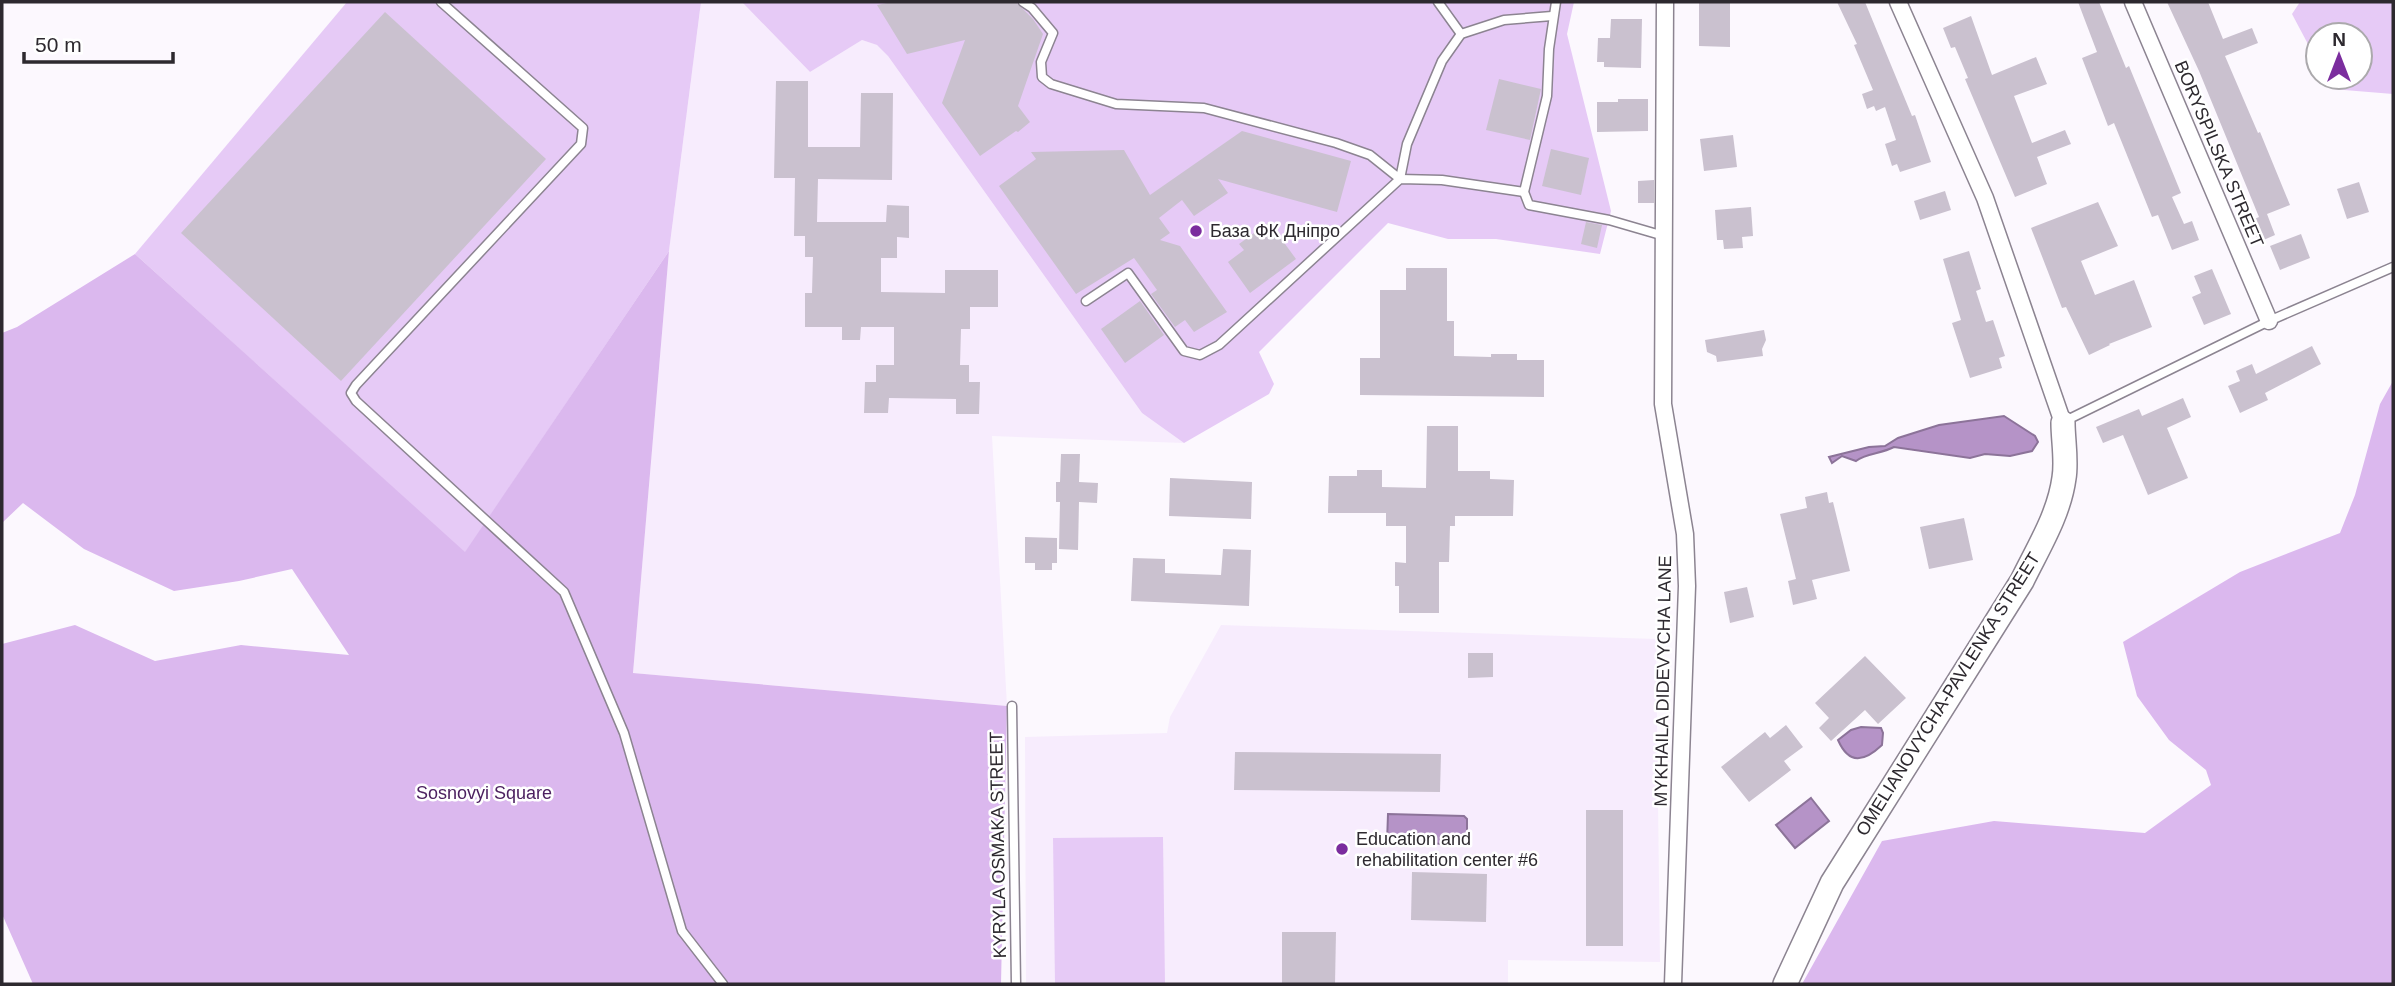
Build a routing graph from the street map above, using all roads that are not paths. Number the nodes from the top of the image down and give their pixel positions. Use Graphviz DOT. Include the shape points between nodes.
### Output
graph roads {
  1 [pos="441,2"];
  2 [pos="1023,2"];
  3 [pos="1438,2"];
  4 [pos="1556,2"];
  5 [pos="1665,2"];
  6 [pos="1898,2"];
  7 [pos="2133,2"];
  8 [pos="1552,16"];
  9 [pos="1461,34"];
  10 [pos="1400,178"];
  11 [pos="1524,192"];
  12 [pos="1664,236"];
  13 [pos="2393,267"];
  14 [pos="1086,301"];
  15 [pos="2269,321"];
  16 [pos="2063,423"];
  17 [pos="1012,706"];
  18 [pos="723,984"];
  19 [pos="1016,984"];
  20 [pos="1674,984"];
  21 [pos="1785,984"];
  1 -- 18 [label="lane" via="583,128 581,144 351,393 564,592 624,733 682,931"];
  2 -- 10 [label="lane" via="1053,33 1041,62 1042,77 1051,84 1116,104 1203,108 1336,143 1370,155"];
  3 -- 9 [label="lane"];
  4 -- 8 [label="lane"];
  5 -- 12 [label="street, MYKHAILA DIDEVYCHA LANE"];
  6 -- 16 [label="street, OMELIANOVYCHA-PAVLENKA STREET" via="1985,198"];
  7 -- 15 [label="street, BORYSPILSKA STREET"];
  8 -- 9 [label="lane" via="1504,20"];
  8 -- 11 [label="lane" via="1547,96"];
  9 -- 10 [label="lane" via="1442,61 1407,144"];
  10 -- 11 [label="lane"];
  10 -- 14 [label="lane" via="1219,345 1200,355 1184,351 1128,273"];
  11 -- 12 [label="lane" via="1529,205"];
  12 -- 20 [label="street, MYKHAILA DIDEVYCHA LANE" via="1663,404 1685,534 1687,586"];
  13 -- 15 [label="lane"];
  15 -- 16 [label="lane"];
  16 -- 21 [label="street, OMELIANOVYCHA-PAVLENKA STREET" via="2065,477 2056,510 2022,581 1832,883"];
  17 -- 19 [label="lane, KYRYLA OSMAKA STREET"];
}
